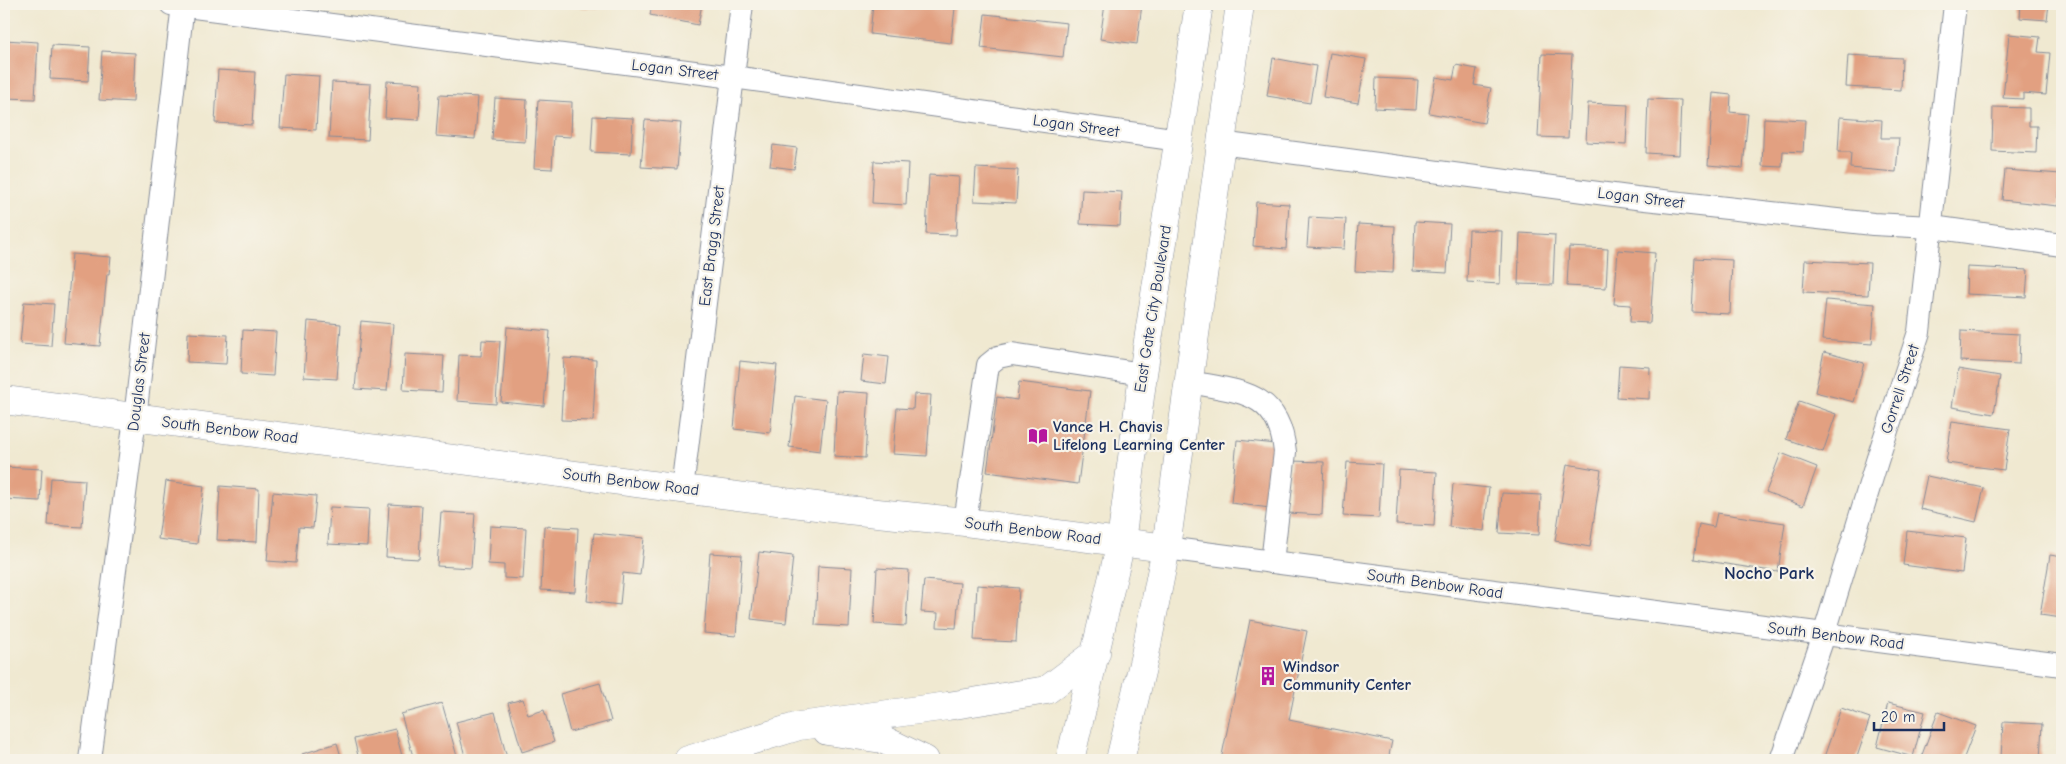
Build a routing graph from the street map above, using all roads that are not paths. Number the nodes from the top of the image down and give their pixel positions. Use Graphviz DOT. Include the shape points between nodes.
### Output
graph roads {
  1 [pos="179,4"];
  2 [pos="742,4"];
  3 [pos="1199,4"];
  4 [pos="1240,4"];
  5 [pos="1955,4"];
  6 [pos="734,77"];
  7 [pos="1179,140"];
  8 [pos="1220,143"];
  9 [pos="1932,227"];
  10 [pos="2062,245"];
  11 [pos="1143,374"];
  12 [pos="1190,382"];
  13 [pos="4,400"];
  14 [pos="135,418"];
  15 [pos="682,489"];
  16 [pos="965,522"];
  17 [pos="1121,542"];
  18 [pos="1166,548"];
  19 [pos="1272,562"];
  20 [pos="1824,635"];
  21 [pos="1096,653"];
  22 [pos="2062,665"];
  23 [pos="798,726"];
  24 [pos="90,760"];
  25 [pos="688,760"];
  26 [pos="925,760"];
  27 [pos="1070,760"];
  28 [pos="1120,760"];
  29 [pos="1781,760"];
  1 -- 6 [label="street, Logan Street"];
  1 -- 14 [label="street, Douglas Street"];
  2 -- 6 [label="street, East Bragg Street"];
  3 -- 7 [label="main road, East Gate City Boulevard"];
  4 -- 8 [label="main road"];
  5 -- 9 [label="street, Gorrell Street"];
  6 -- 7 [label="street, Logan Street"];
  6 -- 15 [label="street, East Bragg Street"];
  7 -- 11 [label="main road, East Gate City Boulevard"];
  8 -- 9 [label="street, Logan Street" via="1636,198 1864,223"];
  8 -- 12 [label="main road"];
  9 -- 10 [label="street, Logan Street"];
  9 -- 20 [label="street, Gorrell Street" via="1919,332"];
  11 -- 16 [label="street" via="1012,354 998,357 988,365"];
  11 -- 17 [label="main road, East Gate City Boulevard"];
  12 -- 18 [label="main road"];
  12 -- 19 [label="street" via="1242,392 1262,401 1275,416 1284,435 1285,452"];
  13 -- 14 [label="main road, South Benbow Road"];
  14 -- 15 [label="main road, South Benbow Road"];
  14 -- 24 [label="street, Douglas Street"];
  15 -- 16 [label="main road, South Benbow Road"];
  16 -- 17 [label="main road, South Benbow Road"];
  17 -- 18 [label="main road, South Benbow Road"];
  17 -- 21 [label="main road, East Gate City Boulevard"];
  18 -- 19 [label="street, South Benbow Road"];
  18 -- 28 [label="main road"];
  19 -- 20 [label="street, South Benbow Road"];
  20 -- 22 [label="street, South Benbow Road"];
  20 -- 29 [label="street, Gorrell Street"];
  21 -- 23 [label="main road" via="1047,690"];
  21 -- 27 [label="main road, East Gate City Boulevard"];
  23 -- 25 [label="main road"];
  23 -- 26 [label="main road" via="882,740"];
}
